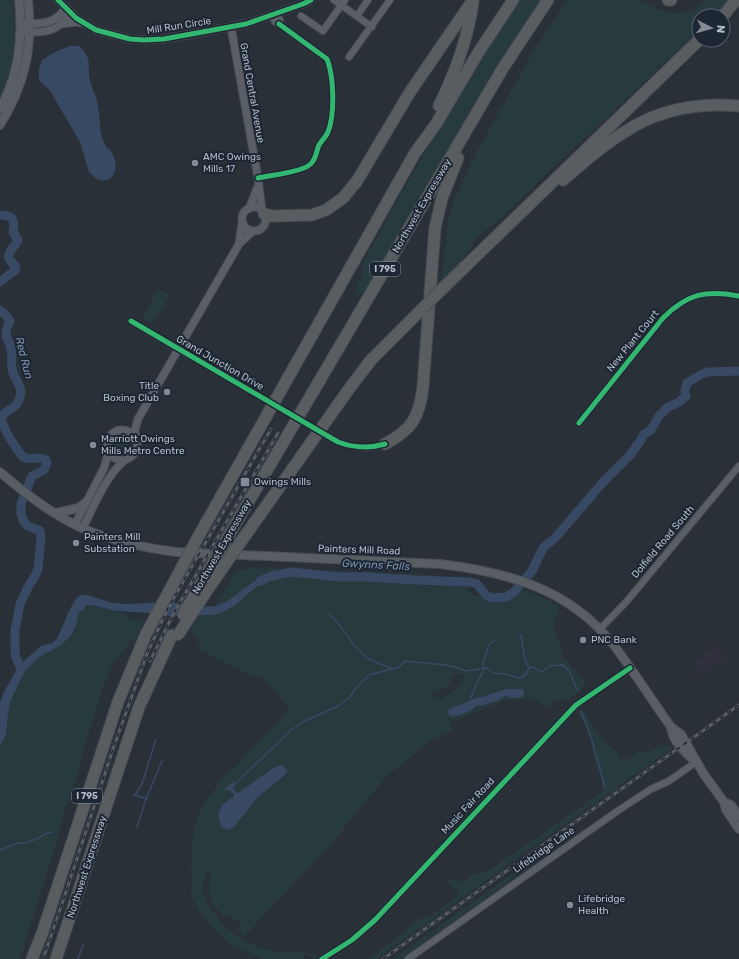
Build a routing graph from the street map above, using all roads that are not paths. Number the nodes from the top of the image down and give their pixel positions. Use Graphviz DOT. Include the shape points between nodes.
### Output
graph roads {
  1 [pos="19,0"];
  2 [pos="28,0"];
  3 [pos="57,0"];
  4 [pos="311,0"];
  5 [pos="334,0"];
  6 [pos="368,0"];
  7 [pos="390,0"];
  8 [pos="473,0"];
  9 [pos="513,0"];
  10 [pos="548,0"];
  11 [pos="668,0"];
  12 [pos="671,0"];
  13 [pos="736,0"];
  14 [pos="344,3"];
  15 [pos="65,8"];
  16 [pos="730,8"];
  17 [pos="72,13"];
  18 [pos="275,14"];
  19 [pos="301,16"];
  20 [pos="357,16"];
  21 [pos="53,20"];
  22 [pos="61,24"];
  23 [pos="85,24"];
  24 [pos="231,27"];
  25 [pos="372,27"];
  26 [pos="21,28"];
  27 [pos="30,28"];
  28 [pos="691,48"];
  29 [pos="349,57"];
  30 [pos="503,68"];
  31 [pos="739,106"];
  32 [pos="0,109"];
  33 [pos="0,125"];
  34 [pos="415,153"];
  35 [pos="258,178"];
  36 [pos="258,186"];
  37 [pos="249,209"];
  38 [pos="263,212"];
  39 [pos="242,224"];
  40 [pos="504,229"];
  41 [pos="253,231"];
  42 [pos="239,244"];
  43 [pos="739,296"];
  44 [pos="131,322"];
  45 [pos="159,338"];
  46 [pos="168,343"];
  47 [pos="177,348"];
  48 [pos="263,398"];
  49 [pos="138,419"];
  50 [pos="579,423"];
  51 [pos="121,430"];
  52 [pos="328,437"];
  53 [pos="136,439"];
  54 [pos="385,444"];
  55 [pos="109,451"];
  56 [pos="126,460"];
  57 [pos="739,466"];
  58 [pos="0,472"];
  59 [pos="85,503"];
  60 [pos="56,513"];
  61 [pos="75,524"];
  62 [pos="83,528"];
  63 [pos="600,629"];
  64 [pos="175,635"];
  65 [pos="630,668"];
  66 [pos="696,762"];
  67 [pos="724,802"];
  68 [pos="739,816"];
  69 [pos="739,829"];
  70 [pos="32,959"];
  71 [pos="56,959"];
  72 [pos="322,959"];
  73 [pos="408,959"];
  1 -- 26 [label="main road"];
  2 -- 27 [label="main road"];
  3 -- 15 [label="street, Mill Run Circle"];
  3 -- 21 [label="street" via="58,11"];
  4 -- 18 [label="street, Mill Run Circle"];
  5 -- 14 [label="street"];
  6 -- 20 [label="street"];
  7 -- 25 [label="street"];
  8 -- 34 [label="highway" via="458,63"];
  8 -- 38 [label="highway" via="395,116 357,181 343,198 326,210 312,215 272,216"];
  9 -- 34 [label="highway, I 795" via="436,124"];
  10 -- 30 [label="highway, Northwest Expressway / I 795"];
  11 -- 12 [label="highway"];
  13 -- 16 [label="highway"];
  14 -- 19 [label="street" via="323,32"];
  14 -- 20 [label="street"];
  15 -- 17 [label="street, Mill Run Circle"];
  15 -- 21 [label="street"];
  17 -- 22 [label="street"];
  17 -- 23 [label="street, Mill Run Circle"];
  18 -- 24 [label="street, Mill Run Circle"];
  18 -- 35 [label="street" via="275,22 327,59 333,89 330,125 310,164"];
  20 -- 25 [label="street"];
  21 -- 27 [label="street"];
  22 -- 23 [label="street"];
  22 -- 27 [label="street" via="47,31"];
  23 -- 24 [label="street, Mill Run Circle" via="104,32 144,40"];
  24 -- 35 [label="street, Grand Central Avenue"];
  25 -- 29 [label="street"];
  26 -- 27 [label="street"];
  26 -- 32 [label="main road" via="16,71"];
  27 -- 33 [label="main road" via="22,81"];
  28 -- 40 [label="highway"];
  30 -- 54 [label="highway" via="500,79 453,168 438,212 419,408 410,426"];
  30 -- 64 [label="highway, Northwest Expressway / I 795, bridge" via="226,540"];
  31 -- 40 [label="highway" via="714,104 688,107 640,123 622,133"];
  34 -- 70 [label="highway, I 795, bridge" via="146,634 118,702"];
  35 -- 36 [label="street, Grand Central Avenue"];
  36 -- 37 [label="street, Grand Central Avenue"];
  36 -- 38 [label="street, Grand Central Avenue"];
  37 -- 38 [label="street" via="255,208"];
  37 -- 39 [label="street, Grand Central Avenue" via="242,216"];
  38 -- 41 [label="street, Grand Central Avenue" via="264,224 259,230"];
  39 -- 41 [label="street"];
  39 -- 42 [label="street, Grand Central Avenue"];
  40 -- 64 [label="highway, bridge" via="371,360"];
  41 -- 42 [label="street, Grand Central Avenue"];
  42 -- 47 [label="street, Grand Central Avenue"];
  43 -- 50 [label="street, New Plant Court" via="702,294 685,300 670,310"];
  44 -- 45 [label="street"];
  46 -- 47 [label="street, Grand Junction Drive"];
  47 -- 48 [label="street, Grand Junction Drive"];
  47 -- 49 [label="street, Grand Central Avenue"];
  49 -- 51 [label="street, Grand Central Avenue"];
  49 -- 53 [label="street, Grand Central Avenue"];
  51 -- 53 [label="street" via="129,431"];
  51 -- 55 [label="street, Grand Central Avenue" via="110,436"];
  52 -- 54 [label="street" via="361,448"];
  53 -- 56 [label="street, Grand Central Avenue" via="135,454"];
  55 -- 56 [label="street" via="116,458"];
  55 -- 59 [label="street, Grand Central Avenue" via="104,468"];
  56 -- 62 [label="street, Grand Central Avenue" via="113,471"];
  57 -- 63 [label="street, Dolfield Road South" via="622,607"];
  58 -- 60 [label="main road, Painters Mill Road"];
  59 -- 60 [label="main road" via="78,508"];
  59 -- 61 [label="street, Grand Central Avenue"];
  60 -- 61 [label="main road, Painters Mill Road"];
  61 -- 62 [label="main road, Painters Mill Road"];
  62 -- 63 [label="main road, Painters Mill Road" via="136,545 176,552 440,564 483,570 534,585 563,600"];
  63 -- 65 [label="main road, Painters Mill Road"];
  64 -- 71 [label="highway, Northwest Expressway / I 795" via="139,707"];
  65 -- 66 [label="main road, Painters Mill Road" via="671,727 681,734"];
  65 -- 72 [label="street, Music Fair Road" via="576,705 375,920 352,940"];
  66 -- 67 [label="main road, Painters Mill Road"];
  66 -- 73 [label="street, Lifebridge Lane" via="616,812"];
  67 -- 68 [label="main road, Painters Mill Road"];
  67 -- 69 [label="main road, Painters Mill Road" via="726,810"];
}
